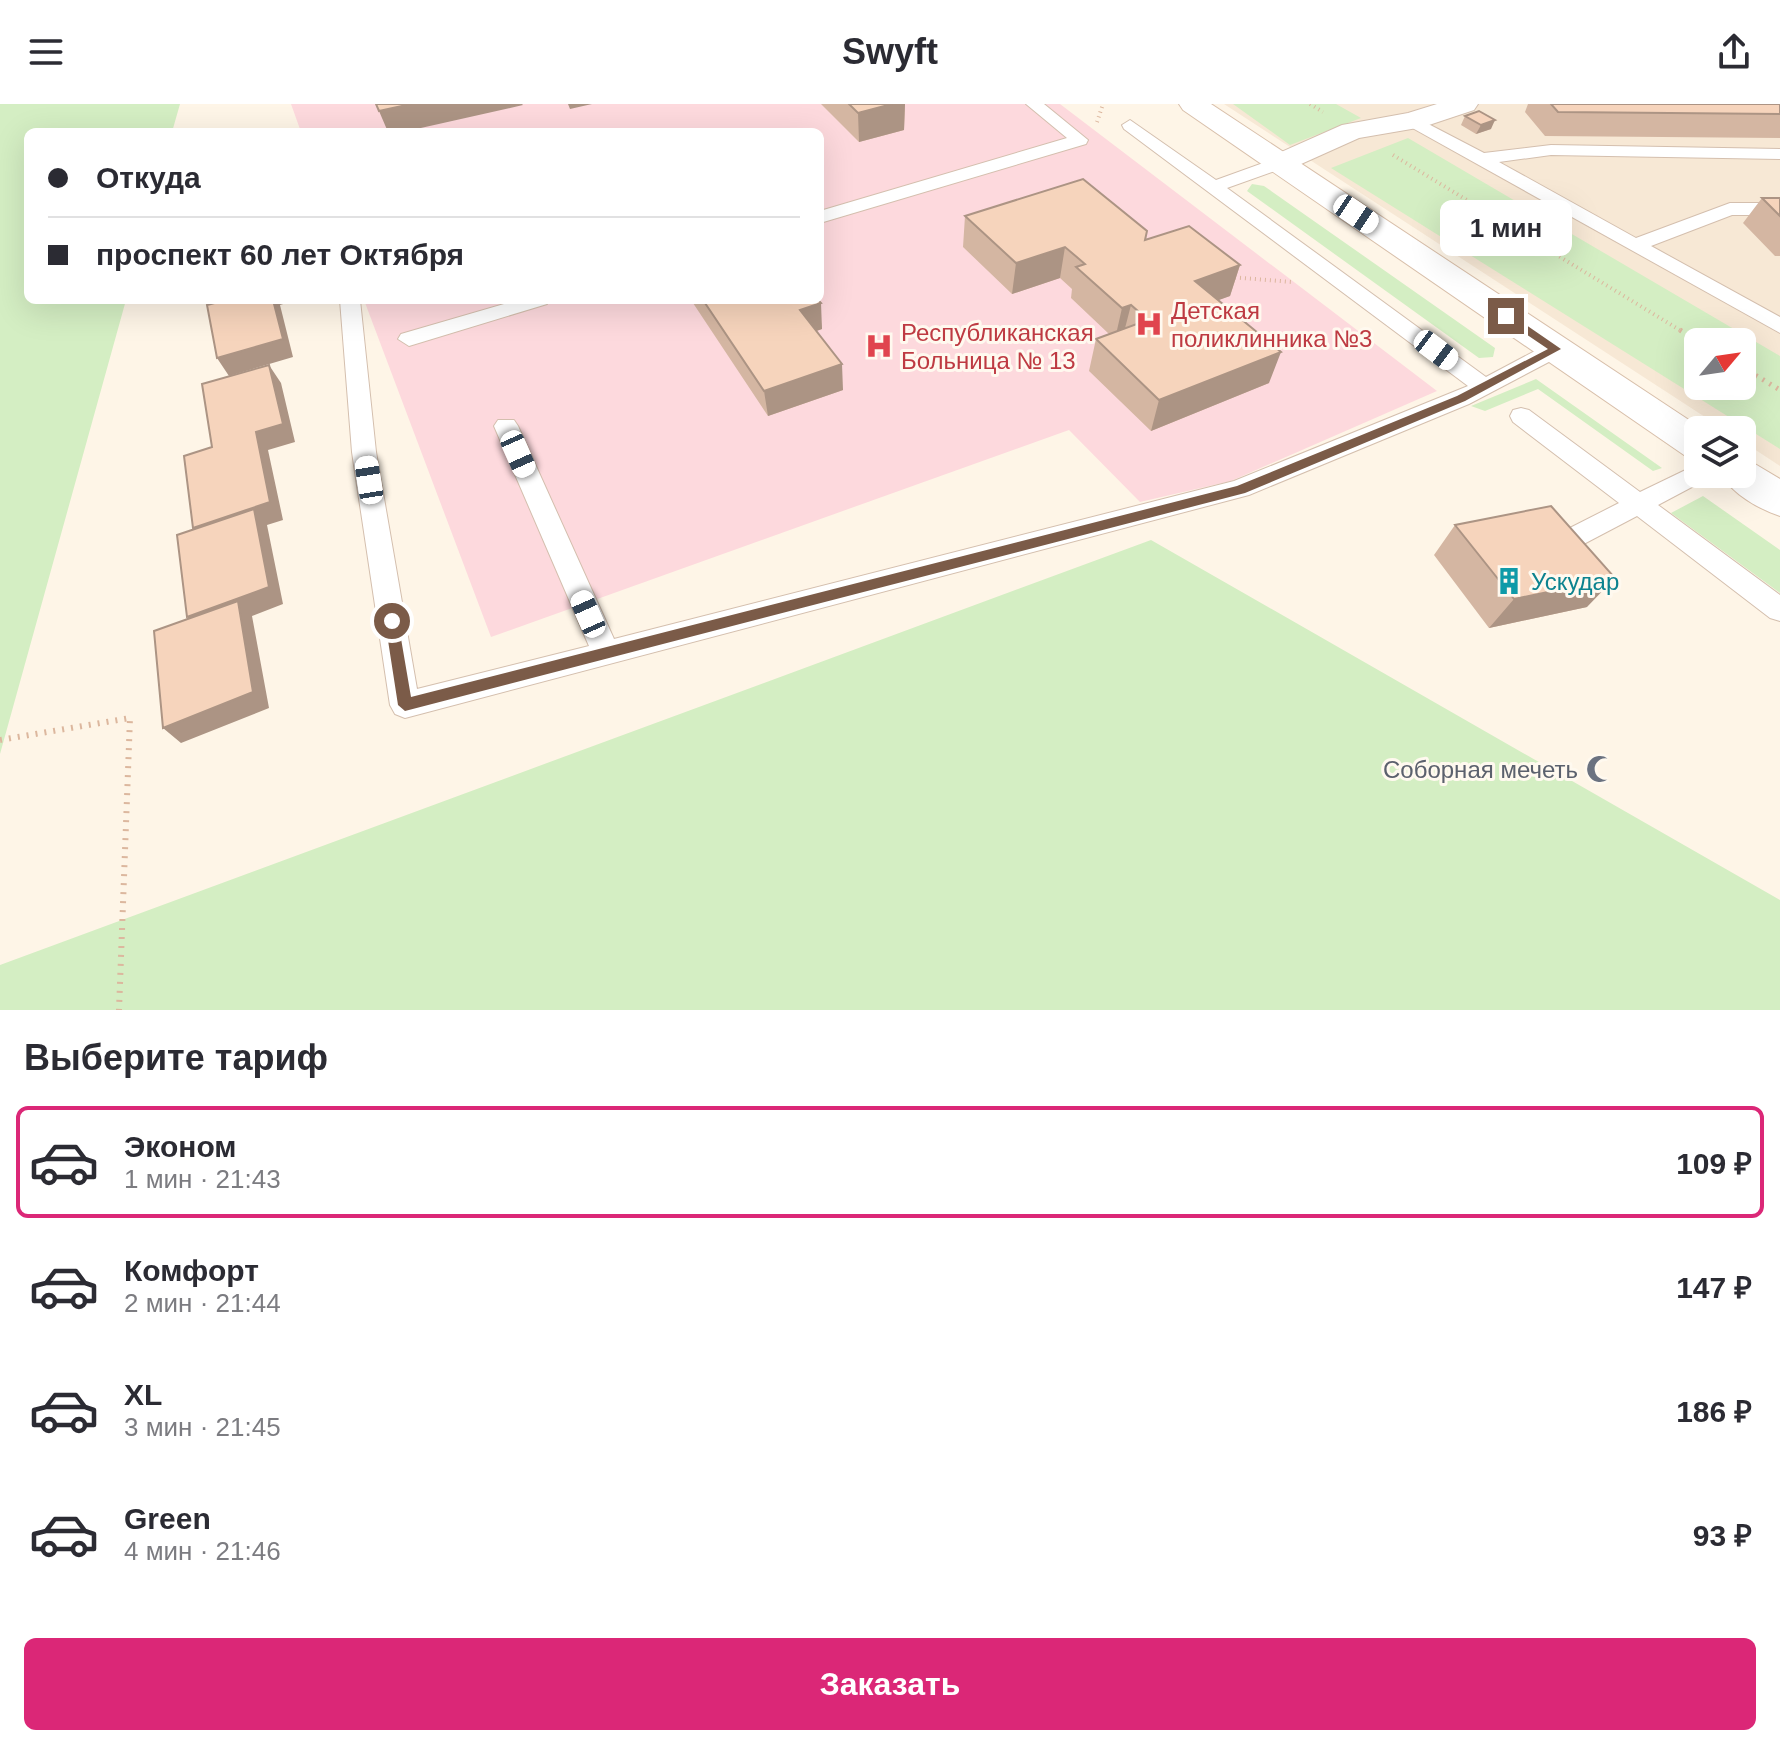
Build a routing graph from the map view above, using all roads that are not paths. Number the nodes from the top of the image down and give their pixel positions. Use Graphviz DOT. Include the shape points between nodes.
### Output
graph roads {
  1 [pos="1034,104"];
  2 [pos="1193,104"];
  3 [pos="1464,104"];
  4 [pos="1412,114"];
  5 [pos="1130,125"];
  6 [pos="1780,154"];
  7 [pos="1481,159"];
  8 [pos="1280,163"];
  9 [pos="1215,186"];
  10 [pos="1780,209"];
  11 [pos="824,216"];
  12 [pos="1635,245"];
  13 [pos="1780,300"];
  14 [pos="350,304"];
  15 [pos="527,304"];
  16 [pos="1752,311"];
  17 [pos="1780,326"];
  18 [pos="409,339"];
  19 [pos="1556,349"];
  20 [pos="1485,387"];
  21 [pos="1521,416"];
  22 [pos="506,426"];
  23 [pos="1684,436"];
  24 [pos="1684,480"];
  25 [pos="1756,484"];
  26 [pos="1780,500"];
  27 [pos="1636,503"];
  28 [pos="1569,540"];
  29 [pos="1780,610"];
  30 [pos="606,653"];
  1 -- 11 [label="lane" via="1080,140"];
  2 -- 8 [label="main road"];
  3 -- 4 [label="main road"];
  4 -- 7 [label="lane"];
  4 -- 8 [label="main road" via="1352,131"];
  5 -- 9 [label="lane"];
  6 -- 7 [label="lane" via="1551,150"];
  7 -- 12 [label="lane"];
  8 -- 9 [label="lane"];
  8 -- 19 [label="main road"];
  9 -- 20 [label="lane"];
  10 -- 12 [label="lane" via="1730,209"];
  12 -- 16 [label="lane"];
  13 -- 16 [label="lane"];
  14 -- 30 [label="lane" via="364,452 405,705"];
  15 -- 18 [label="lane"];
  16 -- 17 [label="lane"];
  19 -- 20 [label="lane"];
  19 -- 23 [label="main road"];
  20 -- 30 [label="lane" via="1240,489"];
  21 -- 27 [label="lane"];
  22 -- 30 [label="lane"];
  24 -- 27 [label="lane"];
  25 -- 26 [label="main road"];
  27 -- 28 [label="lane"];
  27 -- 29 [label="lane"];
}
